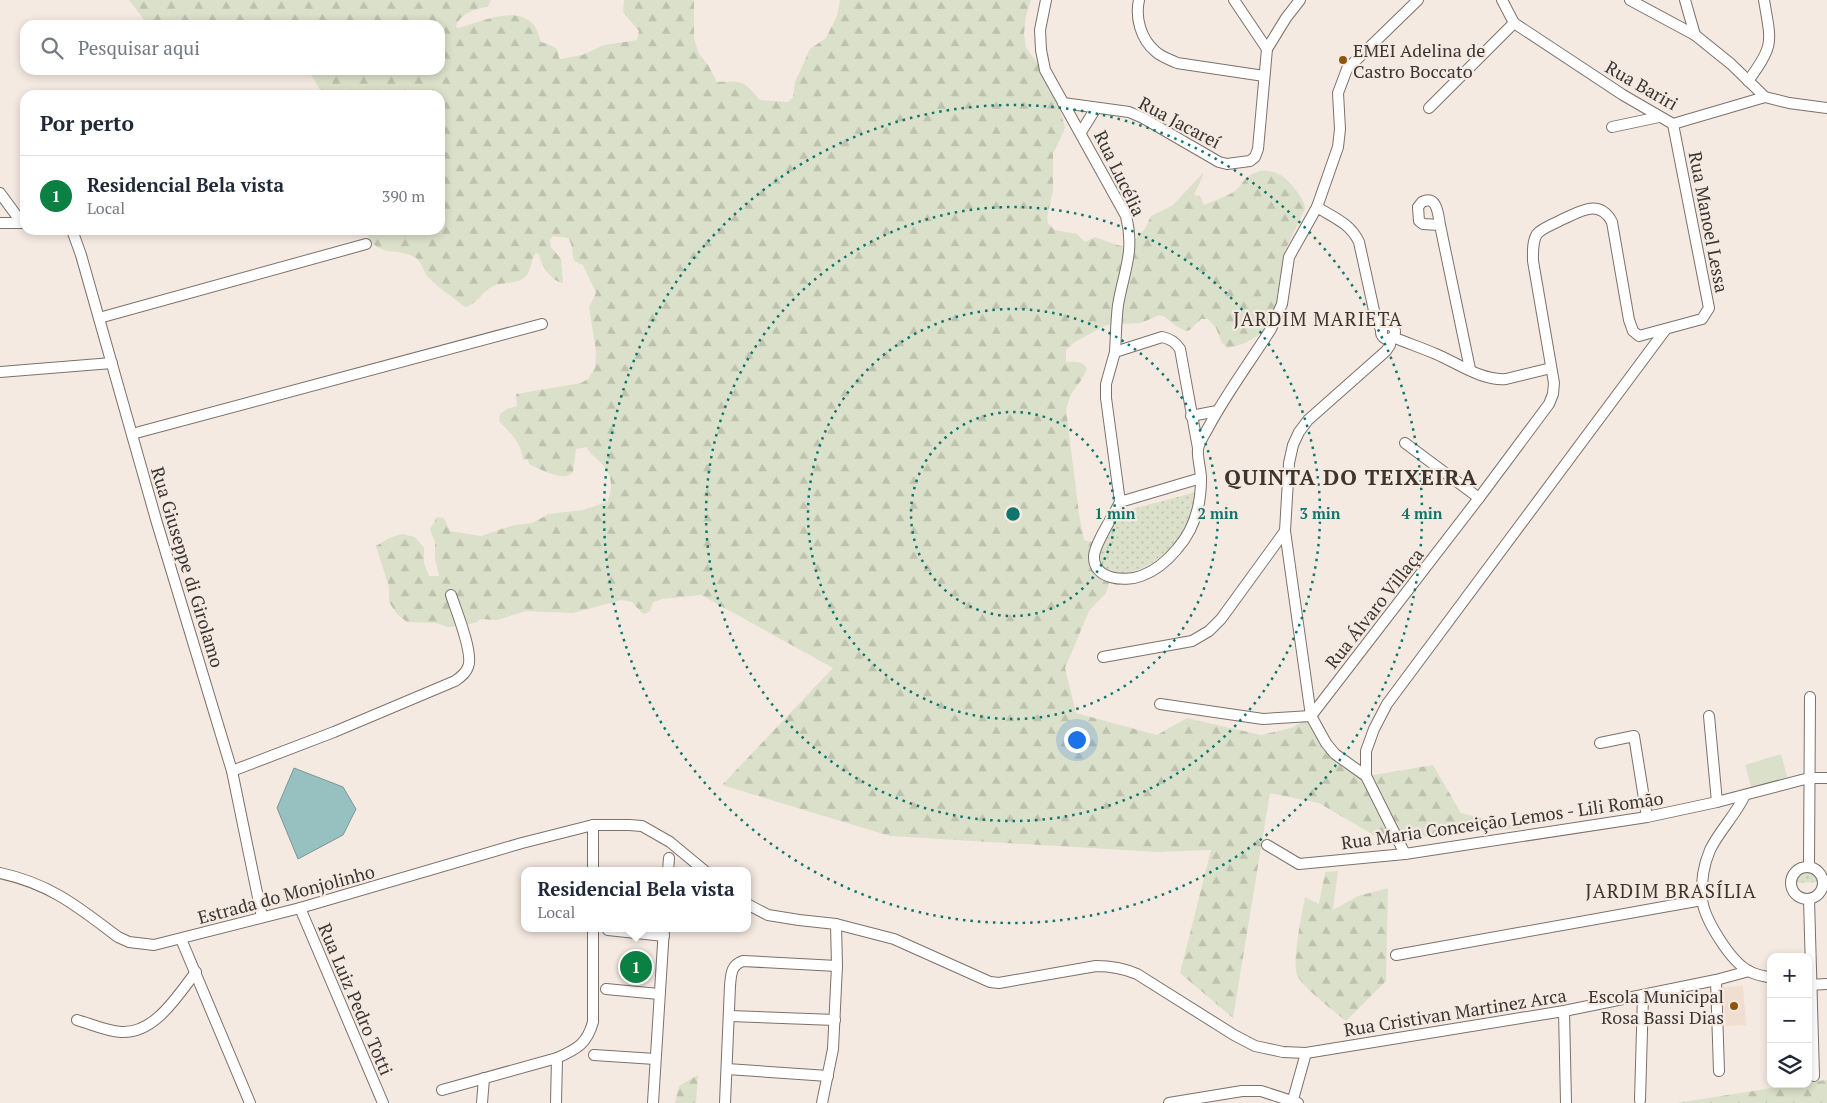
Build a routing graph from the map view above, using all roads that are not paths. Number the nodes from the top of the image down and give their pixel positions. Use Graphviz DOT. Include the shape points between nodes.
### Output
graph roads {
  1 [pos="1046,0"];
  2 [pos="1139,0"];
  3 [pos="1234,0"];
  4 [pos="1300,0"];
  5 [pos="1418,0"];
  6 [pos="1502,0"];
  7 [pos="1630,0"];
  8 [pos="1685,0"];
  9 [pos="1764,0"];
  10 [pos="1514,23"];
  11 [pos="1695,35"];
  12 [pos="1267,49"];
  13 [pos="1264,76"];
  14 [pos="1748,81"];
  15 [pos="1765,97"];
  16 [pos="1063,103"];
  17 [pos="1096,108"];
  18 [pos="1428,108"];
  19 [pos="1827,108"];
  20 [pos="1660,116"];
  21 [pos="1673,124"];
  22 [pos="1612,127"];
  23 [pos="1081,132"];
  24 [pos="0,193"];
  25 [pos="1317,207"];
  26 [pos="20,219"];
  27 [pos="0,223"];
  28 [pos="20,223"];
  29 [pos="1440,224"];
  30 [pos="74,235"];
  31 [pos="366,244"];
  32 [pos="99,318"];
  33 [pos="542,324"];
  34 [pos="1666,329"];
  35 [pos="1388,333"];
  36 [pos="1115,352"];
  37 [pos="112,363"];
  38 [pos="1551,368"];
  39 [pos="1470,369"];
  40 [pos="0,372"];
  41 [pos="1217,411"];
  42 [pos="1191,416"];
  43 [pos="132,434"];
  44 [pos="1405,443"];
  45 [pos="1198,448"];
  46 [pos="1201,478"];
  47 [pos="1480,498"];
  48 [pos="1120,502"];
  49 [pos="1285,531"];
  50 [pos="451,595"];
  51 [pos="1103,657"];
  52 [pos="1810,697"];
  53 [pos="1160,704"];
  54 [pos="1311,716"];
  55 [pos="1709,716"];
  56 [pos="1600,743"];
  57 [pos="232,771"];
  58 [pos="1366,776"];
  59 [pos="1809,778"];
  60 [pos="1827,778"];
  61 [pos="1745,795"];
  62 [pos="1717,802"];
  63 [pos="1647,817"];
  64 [pos="593,825"];
  65 [pos="1267,845"];
  66 [pos="1404,854"];
  67 [pos="669,858"];
  68 [pos="1808,866"];
  69 [pos="593,867"];
  70 [pos="668,867"];
  71 [pos="700,867"];
  72 [pos="0,873"];
  73 [pos="1809,899"];
  74 [pos="1702,900"];
  75 [pos="751,906"];
  76 [pos="300,908"];
  77 [pos="262,917"];
  78 [pos="836,924"];
  79 [pos="593,932"];
  80 [pos="664,932"];
  81 [pos="181,939"];
  82 [pos="1810,953"];
  83 [pos="1396,955"];
  84 [pos="837,966"];
  85 [pos="1749,971"];
  86 [pos="196,972"];
  87 [pos="1767,977"];
  88 [pos="1716,980"];
  89 [pos="1827,984"];
  90 [pos="1812,985"];
  91 [pos="606,989"];
  92 [pos="659,994"];
  93 [pos="1643,995"];
  94 [pos="1811,998"];
  95 [pos="1564,1011"];
  96 [pos="730,1016"];
  97 [pos="77,1020"];
  98 [pos="835,1020"];
  99 [pos="1306,1053"];
  100 [pos="594,1055"];
  101 [pos="557,1058"];
  102 [pos="655,1059"];
  103 [pos="727,1069"];
  104 [pos="1719,1071"];
  105 [pos="828,1076"];
  106 [pos="1814,1076"];
  107 [pos="484,1078"];
  108 [pos="442,1090"];
  109 [pos="1640,1100"];
  110 [pos="1294,1102"];
  111 [pos="250,1103"];
  112 [pos="383,1103"];
  113 [pos="482,1103"];
  114 [pos="556,1103"];
  115 [pos="652,1103"];
  116 [pos="725,1103"];
  117 [pos="822,1103"];
  118 [pos="1169,1103"];
  119 [pos="1566,1103"];
  1 -- 16 [label="street, Rua Lucélia" via="1040,30 1041,50 1046,70"];
  2 -- 13 [label="street" via="1138,25 1154,51 1163,57 1176,62"];
  3 -- 12 [label="street"];
  4 -- 12 [label="street"];
  5 -- 25 [label="street" via="1344,75 1338,93 1338,147"];
  6 -- 10 [label="street"];
  7 -- 11 [label="street"];
  8 -- 11 [label="street"];
  9 -- 14 [label="street" via="1769,49"];
  10 -- 18 [label="street"];
  10 -- 20 [label="street, Rua Bariri"];
  11 -- 14 [label="street"];
  12 -- 13 [label="street, Rua Jacareí"];
  13 -- 17 [label="street, Rua Jacareí" via="1258,149 1250,162 1236,165 1219,162 1129,112"];
  14 -- 15 [label="street"];
  15 -- 19 [label="street" via="1789,104"];
  15 -- 21 [label="street, Rua Bariri"];
  16 -- 17 [label="street, Rua Jacareí"];
  16 -- 23 [label="street, Rua Lucélia"];
  17 -- 23 [label="street"];
  20 -- 21 [label="street, Rua Bariri"];
  20 -- 22 [label="street"];
  21 -- 34 [label="street, Rua Manoel Lessa" via="1709,308 1702,319"];
  23 -- 36 [label="street, Rua Lucélia" via="1126,216 1130,233"];
  24 -- 26 [label="street"];
  25 -- 35 [label="street" via="1356,234 1375,316"];
  25 -- 41 [label="street" via="1289,257 1282,304 1274,322"];
  27 -- 28 [label="street"];
  29 -- 39 [label="street"];
  30 -- 32 [label="street, Rua Giuseppe di Girolamo"];
  31 -- 32 [label="street"];
  32 -- 37 [label="street, Rua Giuseppe di Girolamo"];
  33 -- 43 [label="street"];
  34 -- 38 [label="street, Rua Manoel Lessa" via="1639,336 1634,331 1629,320 1612,222 1603,211 1586,209 1547,227 1538,234 1533,248"];
  34 -- 58 [label="street" via="1386,704 1366,751"];
  35 -- 39 [label="street"];
  35 -- 49 [label="street" via="1389,348 1308,420 1299,432 1289,463"];
  36 -- 42 [label="street" via="1162,337 1176,343 1180,349"];
  36 -- 48 [label="street, Rua Lucélia" via="1106,384 1106,398"];
  37 -- 40 [label="street"];
  37 -- 43 [label="street, Rua Giuseppe di Girolamo"];
  38 -- 39 [label="street" via="1498,380"];
  38 -- 47 [label="street, Rua Álvaro Villaça" via="1554,383 1549,404"];
  41 -- 42 [label="street"];
  41 -- 45 [label="street"];
  42 -- 45 [label="street"];
  43 -- 57 [label="street, Rua Giuseppe di Girolamo"];
  44 -- 47 [label="street"];
  45 -- 46 [label="street"];
  46 -- 48 [label="street"];
  46 -- 48 [label="street" via="1195,518 1179,548 1156,569 1128,579 1101,574 1094,557"];
  47 -- 54 [label="street, Rua Álvaro Villaça"];
  49 -- 51 [label="street" via="1209,631 1192,640"];
  49 -- 54 [label="street"];
  50 -- 57 [label="street" via="470,655 464,674 455,681 334,732"];
  52 -- 59 [label="street"];
  53 -- 54 [label="street" via="1263,719"];
  54 -- 58 [label="street" via="1335,754"];
  55 -- 62 [label="street"];
  56 -- 63 [label="street" via="1634,736"];
  57 -- 77 [label="street, Rua Giuseppe di Girolamo"];
  58 -- 66 [label="street"];
  59 -- 60 [label="street, Rua Maria Conceição Lemos - Lili Romão"];
  59 -- 61 [label="street, Rua Maria Conceição Lemos - Lili Romão"];
  59 -- 68 [label="street"];
  61 -- 62 [label="street, Rua Maria Conceição Lemos - Lili Romão"];
  61 -- 74 [label="street" via="1710,850 1703,874"];
  62 -- 63 [label="street, Rua Maria Conceição Lemos - Lili Romão"];
  63 -- 66 [label="street, Rua Maria Conceição Lemos - Lili Romão"];
  64 -- 69 [label="street"];
  64 -- 71 [label="street, Estrada do Monjolinho" via="642,826 670,842"];
  64 -- 76 [label="street, Estrada do Monjolinho"];
  65 -- 66 [label="street, Rua Maria Conceição Lemos - Lili Romão" via="1300,864"];
  67 -- 70 [label="street"];
  68 -- 73 [label="street" via="1821,873 1824,882 1821,892"];
  68 -- 73 [label="street" via="1794,873 1791,883 1796,895"];
  72 -- 81 [label="street, Estrada do Monjolinho" via="58,894 128,942 154,945"];
  73 -- 82 [label="street"];
  74 -- 83 [label="street"];
  74 -- 85 [label="street" via="1721,942 1731,957"];
  75 -- 78 [label="street, Rua Cristivan Martinez Arca" via="768,915"];
  76 -- 77 [label="street, Estrada do Monjolinho"];
  76 -- 112 [label="street, Rua Luiz Pedro Totti"];
  77 -- 81 [label="street, Estrada do Monjolinho"];
  78 -- 84 [label="street"];
  78 -- 99 [label="street, Rua Cristivan Martinez Arca" via="894,939 990,982 1096,966 1124,969 1255,1046"];
  79 -- 101 [label="street" via="593,1022 583,1043"];
  80 -- 92 [label="street"];
  81 -- 86 [label="street"];
  84 -- 96 [label="street" via="743,961 732,971"];
  84 -- 98 [label="street"];
  85 -- 87 [label="street"];
  85 -- 88 [label="street, Rua Cristivan Martinez Arca"];
  86 -- 97 [label="street" via="157,1018 142,1029 120,1032"];
  86 -- 111 [label="street"];
  88 -- 93 [label="street, Rua Cristivan Martinez Arca"];
  88 -- 104 [label="street"];
  89 -- 90 [label="street"];
  91 -- 92 [label="street"];
  92 -- 102 [label="street"];
  93 -- 95 [label="street, Rua Cristivan Martinez Arca"];
  93 -- 109 [label="street"];
  94 -- 106 [label="street"];
  95 -- 99 [label="street, Rua Cristivan Martinez Arca"];
  95 -- 119 [label="street"];
  96 -- 98 [label="street"];
  96 -- 103 [label="street"];
  98 -- 105 [label="street"];
  99 -- 110 [label="street"];
  100 -- 102 [label="street"];
  101 -- 107 [label="street"];
  101 -- 114 [label="street"];
  102 -- 115 [label="street"];
  103 -- 105 [label="street"];
  103 -- 116 [label="street"];
  105 -- 117 [label="street"];
  107 -- 108 [label="street"];
  107 -- 113 [label="street"];
  110 -- 118 [label="street" via="1261,1091 1242,1091"];
}
